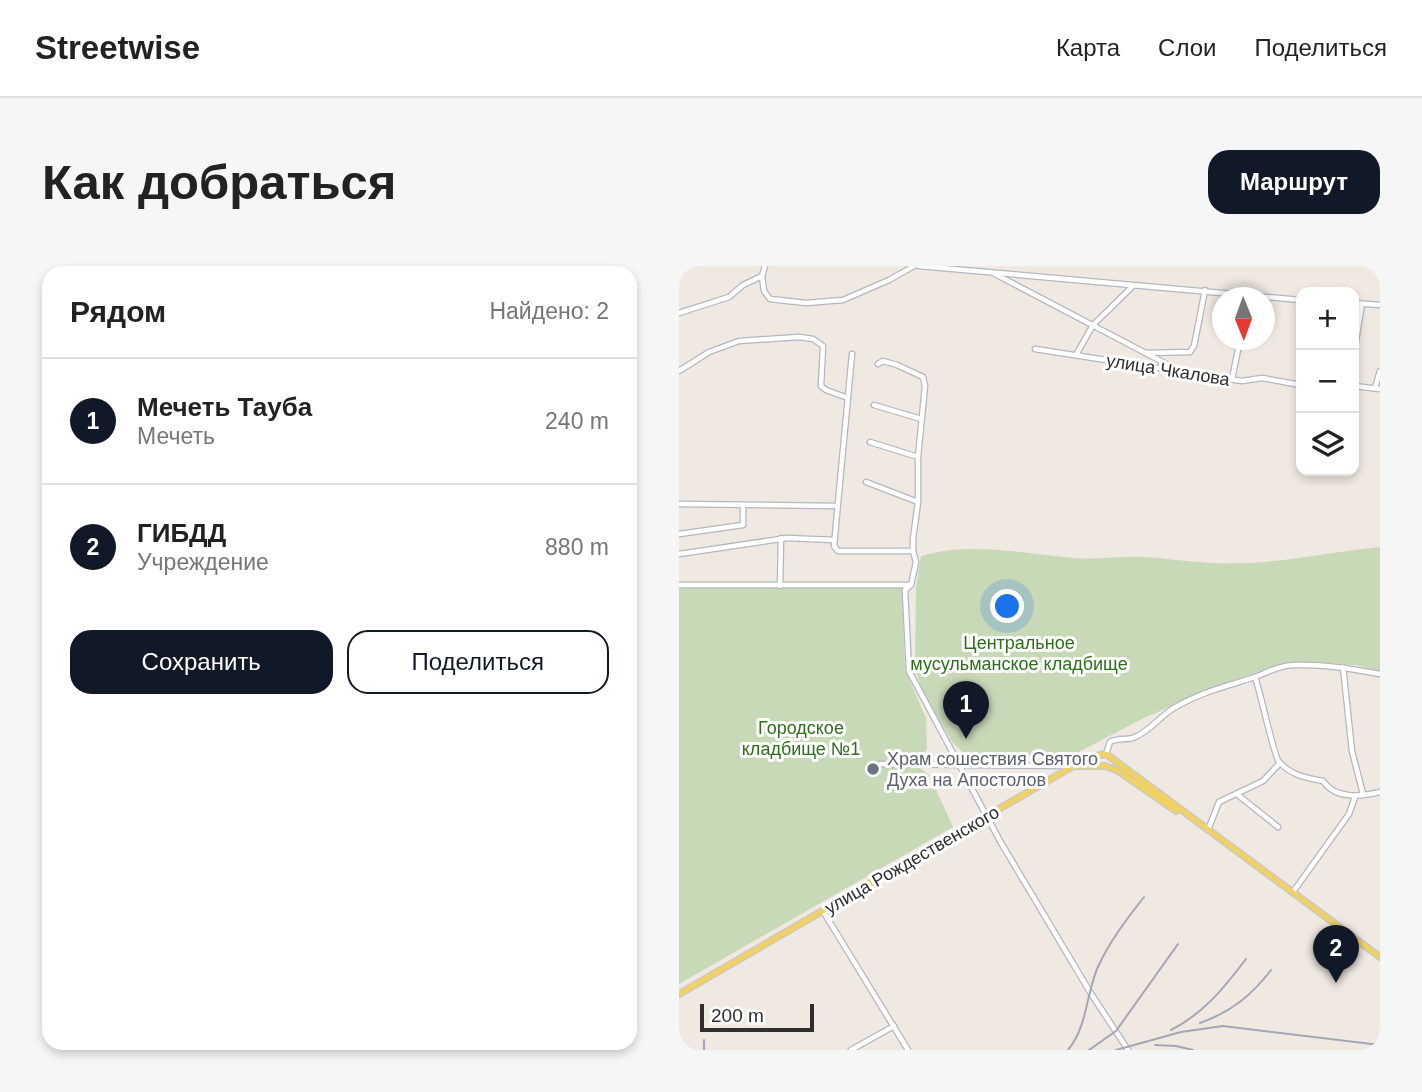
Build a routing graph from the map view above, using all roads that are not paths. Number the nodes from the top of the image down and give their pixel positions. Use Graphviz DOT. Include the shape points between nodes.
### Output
graph roads {
  1 [pos="765,266"];
  2 [pos="914,266"];
  3 [pos="919,266"];
  4 [pos="992,272"];
  5 [pos="762,276"];
  6 [pos="1133,286"];
  7 [pos="1205,290"];
  8 [pos="1212,291"];
  9 [pos="1275,298"];
  10 [pos="1296,300"];
  11 [pos="1359,304"];
  12 [pos="1362,304"];
  13 [pos="1380,305"];
  14 [pos="679,313"];
  15 [pos="1359,317"];
  16 [pos="1093,325"];
  17 [pos="1035,349"];
  18 [pos="1238,350"];
  19 [pos="1145,353"];
  20 [pos="852,354"];
  21 [pos="1076,355"];
  22 [pos="878,364"];
  23 [pos="679,371"];
  24 [pos="1180,371"];
  25 [pos="1380,371"];
  26 [pos="1232,379"];
  27 [pos="1296,385"];
  28 [pos="1359,387"];
  29 [pos="1378,389"];
  30 [pos="848,398"];
  31 [pos="874,405"];
  32 [pos="921,419"];
  33 [pos="870,442"];
  34 [pos="918,457"];
  35 [pos="866,482"];
  36 [pos="918,502"];
  37 [pos="679,504"];
  38 [pos="743,505"];
  39 [pos="837,506"];
  40 [pos="679,534"];
  41 [pos="781,538"];
  42 [pos="834,540"];
  43 [pos="913,551"];
  44 [pos="679,554"];
  45 [pos="679,585"];
  46 [pos="911,585"];
  47 [pos="780,586"];
  48 [pos="1343,667"];
  49 [pos="1380,674"];
  50 [pos="1255,677"];
  51 [pos="1106,754"];
  52 [pos="1114,758"];
  53 [pos="1280,763"];
  54 [pos="880,764"];
  55 [pos="959,764"];
  56 [pos="1076,766"];
  57 [pos="1108,766"];
  58 [pos="1380,792"];
  59 [pos="1363,793"];
  60 [pos="1238,795"];
  61 [pos="1355,796"];
  62 [pos="987,816"];
  63 [pos="1279,827"];
  64 [pos="1208,830"];
  65 [pos="1222,842"];
  66 [pos="1293,892"];
  67 [pos="823,911"];
  68 [pos="1380,957"];
  69 [pos="679,994"];
  70 [pos="894,1026"];
  71 [pos="851,1050"];
  72 [pos="908,1050"];
  73 [pos="1128,1050"];
  1 -- 5 [label="street"];
  2 -- 5 [label="street" via="843,300 806,303 770,299"];
  3 -- 4 [label="street"];
  4 -- 6 [label="street"];
  4 -- 16 [label="street"];
  5 -- 14 [label="street" via="729,296"];
  6 -- 7 [label="street"];
  6 -- 16 [label="street"];
  7 -- 8 [label="street"];
  7 -- 19 [label="street" via="1189,352"];
  9 -- 10 [label="street"];
  11 -- 12 [label="street"];
  12 -- 13 [label="street"];
  12 -- 15 [label="street"];
  16 -- 19 [label="street"];
  16 -- 21 [label="street"];
  17 -- 21 [label="street, улица Чкалова"];
  18 -- 26 [label="street"];
  19 -- 24 [label="street"];
  20 -- 30 [label="street"];
  21 -- 24 [label="street, улица Чкалова"];
  22 -- 32 [label="street" via="889,362 923,377"];
  23 -- 30 [label="street" via="709,352 739,341 813,339 823,346 821,386"];
  24 -- 26 [label="street, улица Чкалова"];
  25 -- 29 [label="street"];
  26 -- 27 [label="street, улица Чкалова" via="1262,378"];
  28 -- 29 [label="street"];
  30 -- 39 [label="street"];
  31 -- 32 [label="street"];
  32 -- 34 [label="street"];
  33 -- 34 [label="street"];
  34 -- 36 [label="street"];
  35 -- 36 [label="street"];
  36 -- 43 [label="street"];
  37 -- 38 [label="street"];
  38 -- 39 [label="street"];
  38 -- 40 [label="street" via="743,525"];
  39 -- 42 [label="street"];
  41 -- 42 [label="street"];
  41 -- 44 [label="street"];
  41 -- 47 [label="street"];
  42 -- 43 [label="street" via="838,551"];
  43 -- 46 [label="street" via="916,562"];
  45 -- 47 [label="street"];
  46 -- 47 [label="street"];
  46 -- 55 [label="street" via="905,590 909,671"];
  48 -- 49 [label="street"];
  48 -- 50 [label="street" via="1288,666"];
  48 -- 59 [label="street" via="1352,751"];
  50 -- 51 [label="street" via="1225,684 1173,709 1138,736 1110,742"];
  50 -- 53 [label="street"];
  51 -- 52 [label="main road"];
  51 -- 56 [label="main road, улица Рождественского"];
  51 -- 57 [label="main road"];
  52 -- 57 [label="main road" via="1114,766"];
  52 -- 64 [label="main road"];
  53 -- 60 [label="street" via="1263,781"];
  53 -- 61 [label="street" via="1294,774 1324,781 1331,791"];
  54 -- 55 [label="street"];
  55 -- 56 [label="street"];
  55 -- 62 [label="street"];
  56 -- 57 [label="main road"];
  56 -- 62 [label="main road, улица Рождественского"];
  57 -- 65 [label="main road"];
  58 -- 59 [label="street"];
  59 -- 61 [label="street"];
  60 -- 63 [label="street"];
  60 -- 64 [label="street" via="1219,802"];
  61 -- 66 [label="street" via="1349,814"];
  62 -- 67 [label="main road, улица Рождественского"];
  62 -- 73 [label="street"];
  64 -- 65 [label="main road"];
  65 -- 66 [label="main road"];
  66 -- 68 [label="main road"];
  67 -- 69 [label="main road, улица Рождественского"];
  67 -- 70 [label="street"];
  70 -- 71 [label="street"];
  70 -- 72 [label="street"];
}
